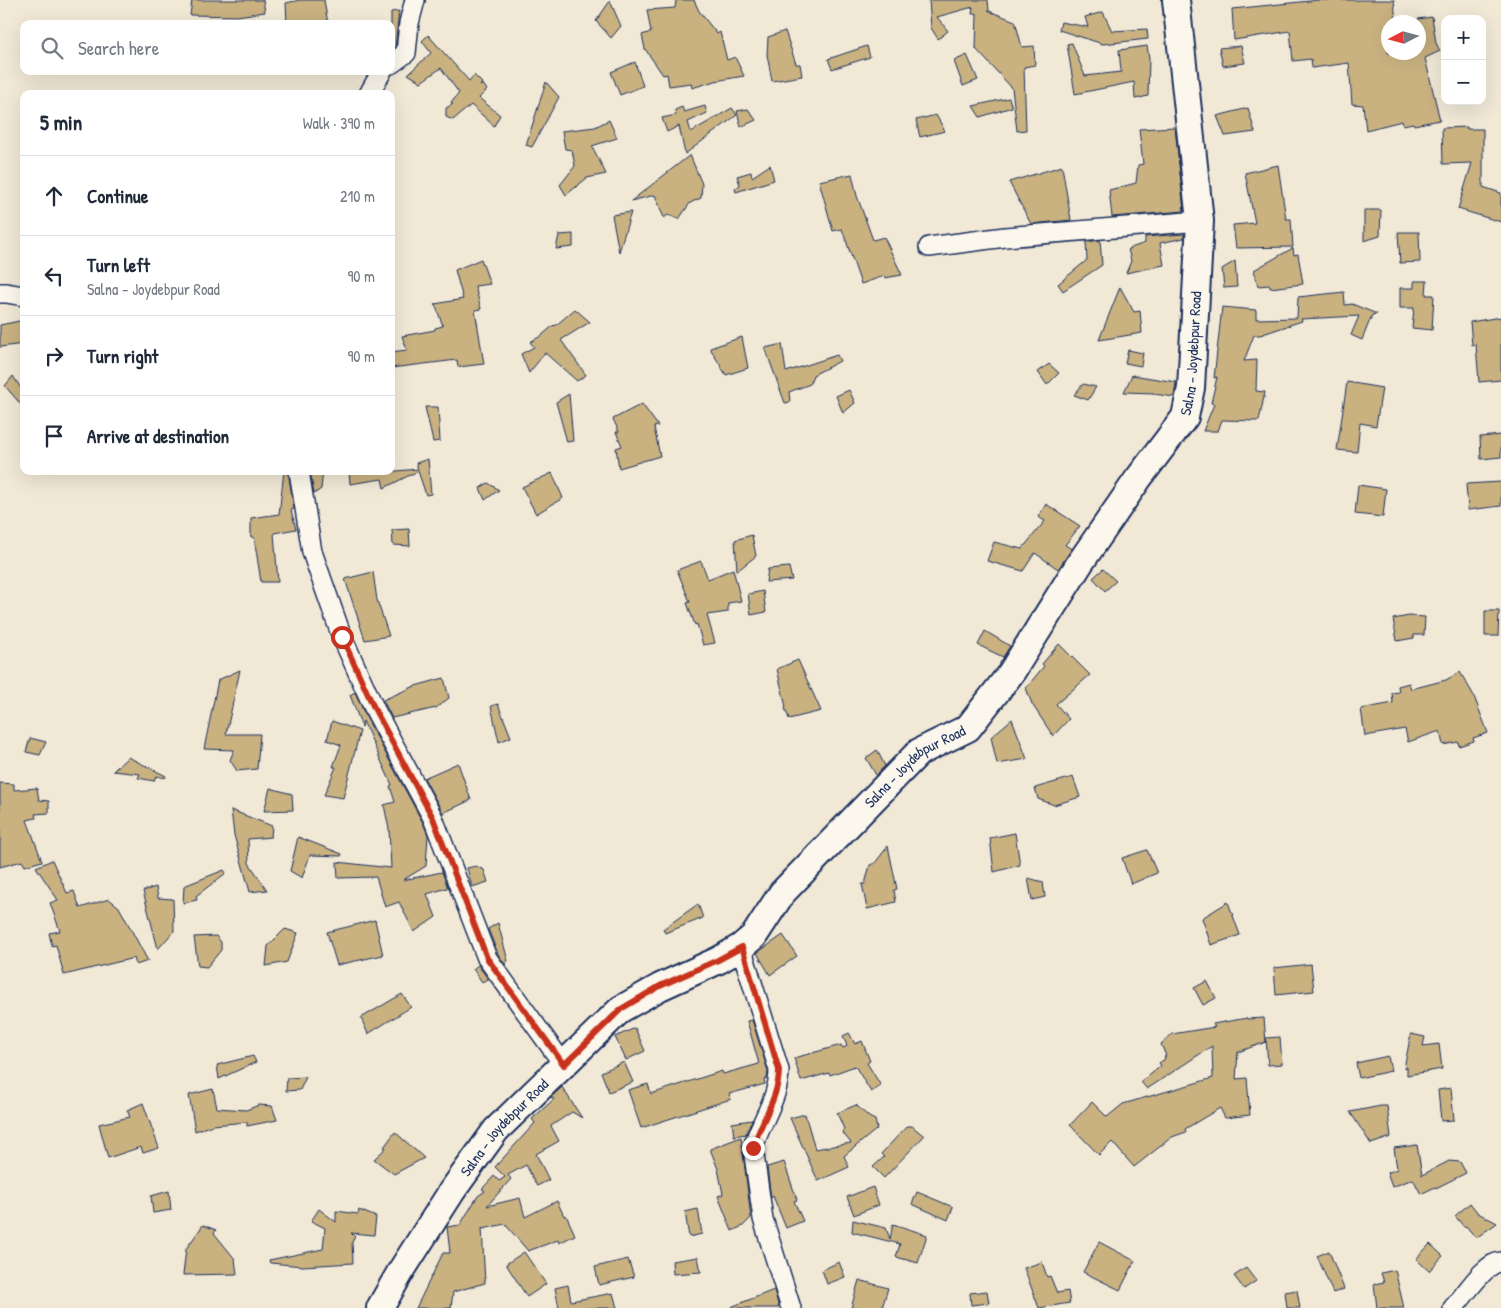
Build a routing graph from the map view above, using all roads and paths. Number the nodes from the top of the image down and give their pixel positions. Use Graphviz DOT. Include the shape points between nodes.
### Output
graph roads {
  1 [pos="415,0"];
  2 [pos="1176,0"];
  3 [pos="395,61"];
  4 [pos="380,75"];
  5 [pos="371,90"];
  6 [pos="1200,221"];
  7 [pos="929,248"];
  8 [pos="0,293"];
  9 [pos="20,295"];
  10 [pos="300,475"];
  11 [pos="742,947"];
  12 [pos="564,1065"];
  13 [pos="1501,1262"];
  14 [pos="380,1308"];
  15 [pos="791,1308"];
  16 [pos="1453,1308"];
  1 -- 3 [label="street" via="406,52"];
  2 -- 6 [label="main road, Salna - Joydebpur Road"];
  4 -- 5 [label="street"];
  6 -- 7 [label="street" via="1005,237"];
  6 -- 11 [label="main road, Salna - Joydebpur Road" via="1191,388 1185,417 1080,564 1011,673 968,728 919,752 782,893 754,936"];
  8 -- 9 [label="street"];
  10 -- 12 [label="street" via="312,552 342,637 375,710 433,818 487,958"];
  11 -- 12 [label="main road, Salna - Joydebpur Road" via="660,986 621,1009"];
  11 -- 15 [label="street" via="779,1070 778,1087 753,1148 763,1219"];
  12 -- 14 [label="main road, Salna - Joydebpur Road" via="496,1130 452,1191"];
  13 -- 16 [label="street" via="1495,1262 1485,1270"];
}
